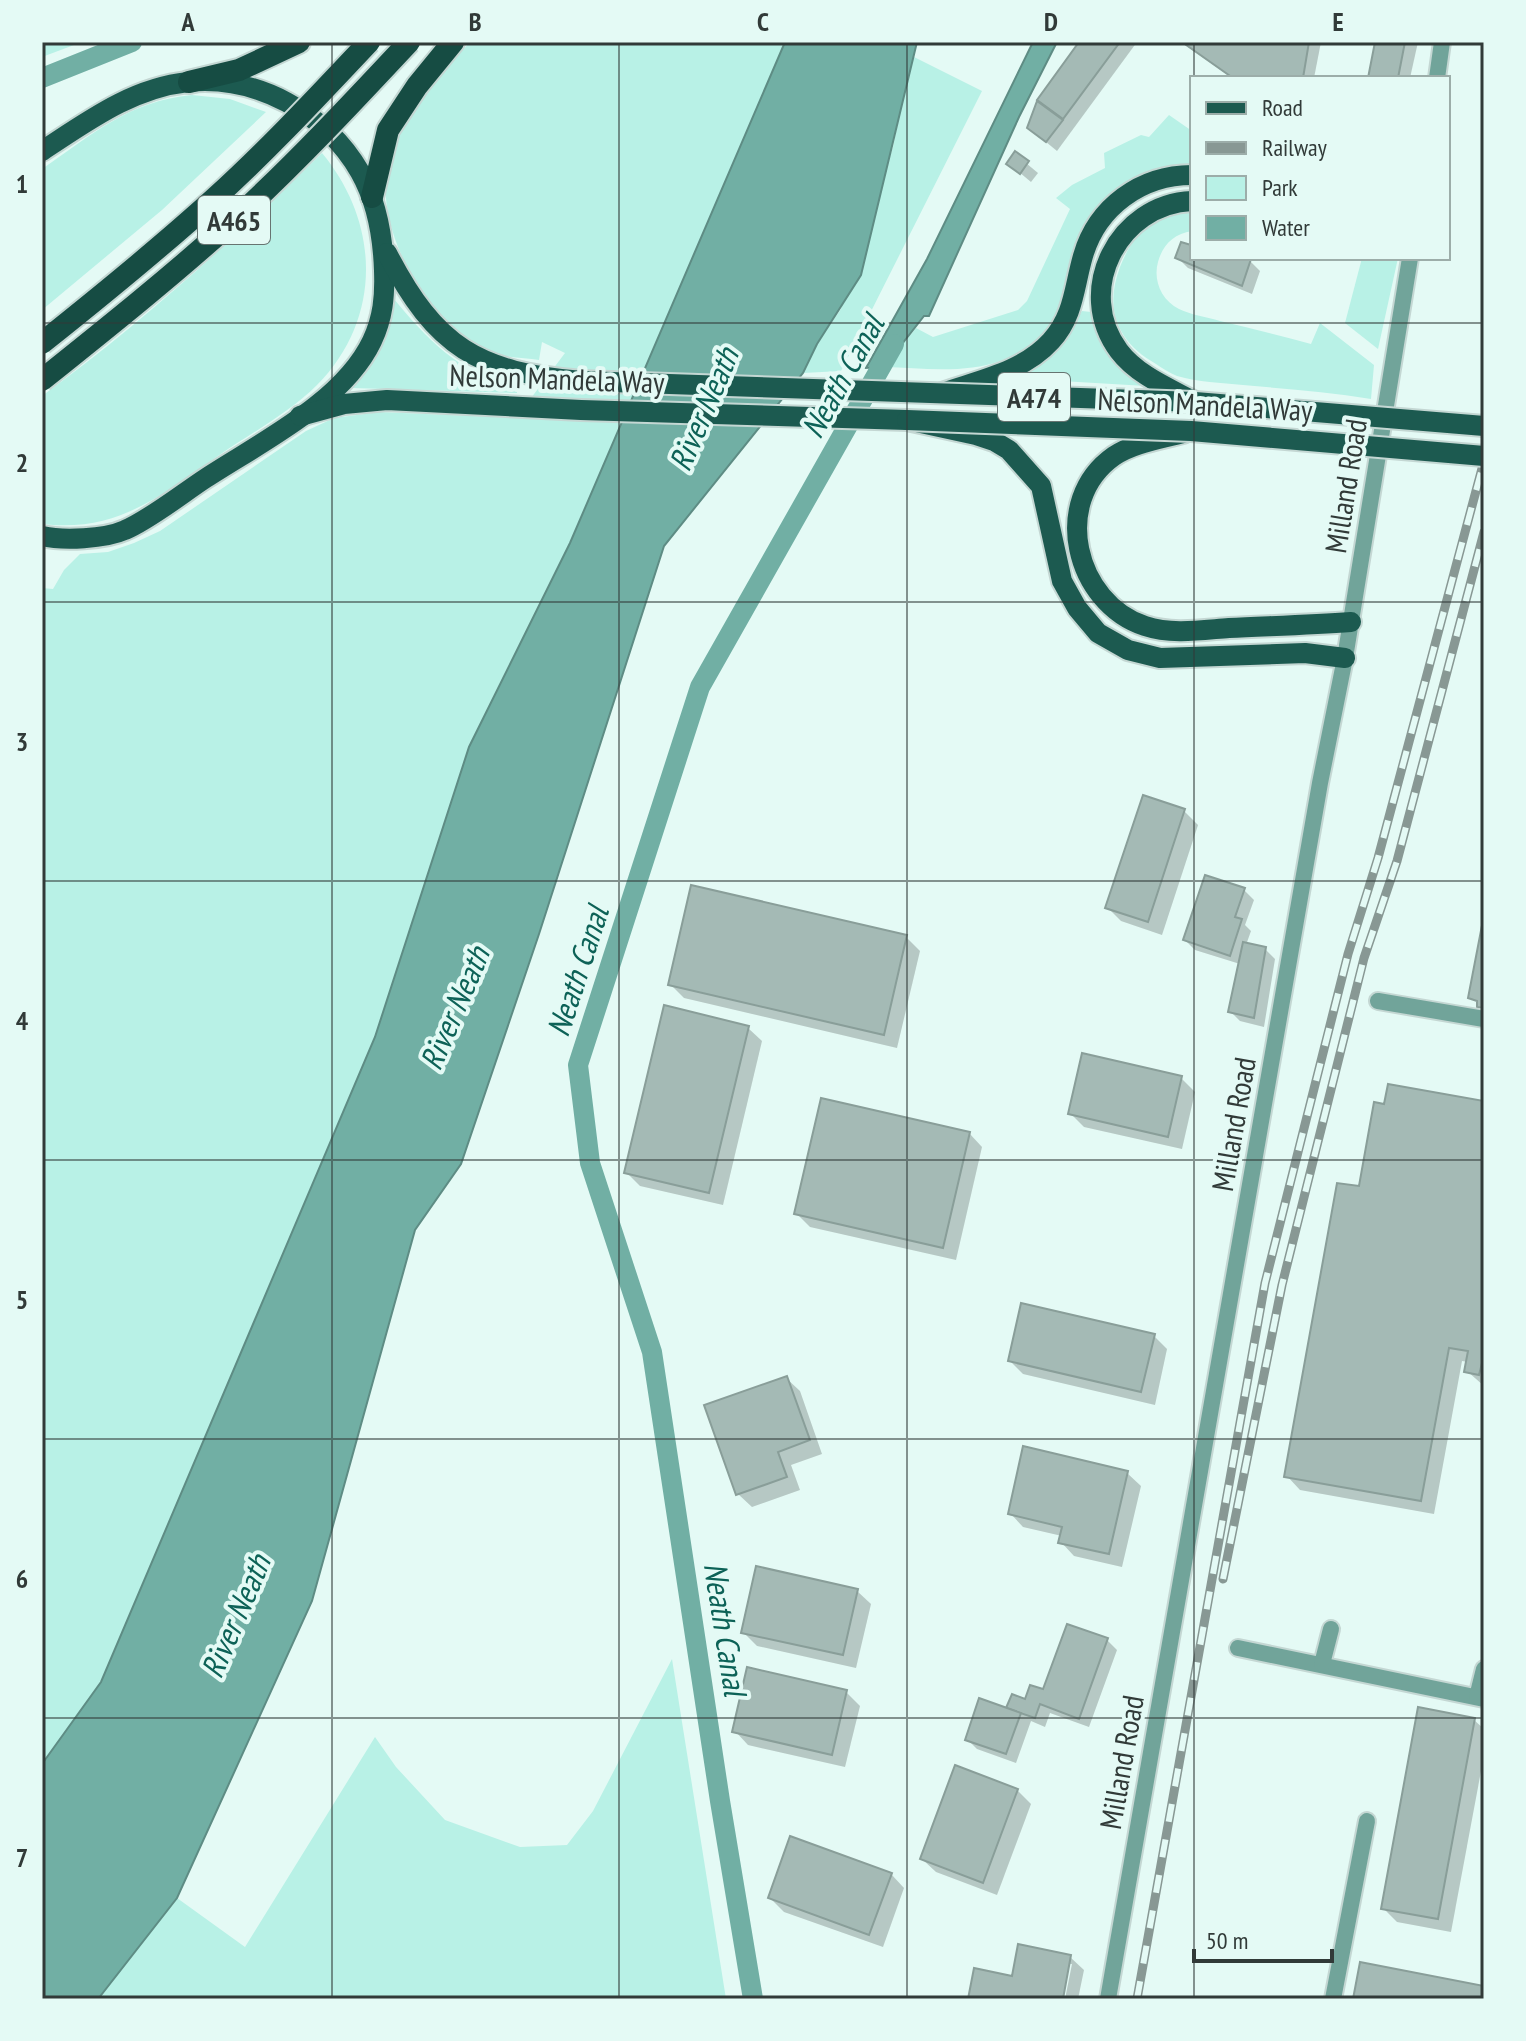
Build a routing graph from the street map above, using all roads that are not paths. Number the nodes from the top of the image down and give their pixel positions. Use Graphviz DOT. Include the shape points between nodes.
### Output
graph roads {
  1 [pos="299,42"];
  2 [pos="369,42"];
  3 [pos="409,42"];
  4 [pos="453,42"];
  5 [pos="1442,42"];
  6 [pos="1437,76"];
  7 [pos="189,82"];
  8 [pos="81,126"];
  9 [pos="42,130"];
  10 [pos="42,151"];
  11 [pos="1190,175"];
  12 [pos="372,197"];
  13 [pos="1190,201"];
  14 [pos="384,246"];
  15 [pos="1410,260"];
  16 [pos="42,343"];
  17 [pos="42,380"];
  18 [pos="942,393"];
  19 [pos="1195,402"];
  20 [pos="300,416"];
  21 [pos="907,420"];
  22 [pos="1484,426"];
  23 [pos="1191,431"];
  24 [pos="1484,456"];
  25 [pos="42,536"];
  26 [pos="1351,622"];
  27 [pos="1345,658"];
  28 [pos="1378,1001"];
  29 [pos="1484,1019"];
  30 [pos="1331,1629"];
  31 [pos="1238,1648"];
  32 [pos="1322,1664"];
  33 [pos="1484,1669"];
  34 [pos="1480,1698"];
  35 [pos="1367,1821"];
  36 [pos="1108,1999"];
  37 [pos="1333,1999"];
  1 -- 7 [label="highway" via="239,70"];
  2 -- 16 [label="highway, A465, bridge" via="216,197"];
  3 -- 17 [label="highway, A465, bridge" via="235,219"];
  4 -- 12 [label="highway" via="388,130"];
  5 -- 6 [label="street"];
  7 -- 8 [label="main road" via="123,99"];
  7 -- 12 [label="main road" via="261,90 317,121 360,172"];
  8 -- 9 [label="main road"];
  8 -- 10 [label="main road"];
  11 -- 18 [label="main road" via="1156,179 1108,210 1087,241 1073,308 1043,348 1016,367"];
  12 -- 14 [label="main road"];
  13 -- 19 [label="main road" via="1159,206 1132,224 1113,248 1102,298 1107,329 1127,361"];
  14 -- 18 [label="main road, Nelson Mandela Way / A474, bridge" via="427,317 479,360 512,372 582,381"];
  14 -- 20 [label="main road" via="385,305 372,342 347,379"];
  15 -- 26 [label="street, Milland Road"];
  18 -- 19 [label="main road, Nelson Mandela Way / A474, bridge"];
  19 -- 22 [label="main road, Nelson Mandela Way / A474, bridge"];
  20 -- 21 [label="main road, Nelson Mandela Way / A474" via="387,400"];
  20 -- 25 [label="main road" via="124,531 59,540"];
  21 -- 23 [label="main road, Nelson Mandela Way / A474, bridge"];
  21 -- 27 [label="main road, bridge" via="994,441 1026,467 1041,486 1062,581 1077,608 1098,633 1128,650 1160,658 1305,653"];
  23 -- 24 [label="main road, Nelson Mandela Way / A474, bridge"];
  23 -- 26 [label="main road" via="1115,456 1091,479 1078,510 1076,535 1081,559 1099,594 1119,614 1175,631"];
  26 -- 27 [label="street, Milland Road"];
  27 -- 36 [label="street, Milland Road"];
  28 -- 29 [label="street"];
  30 -- 32 [label="street"];
  31 -- 32 [label="street"];
  32 -- 34 [label="street"];
  33 -- 34 [label="street"];
  35 -- 37 [label="street"];
}
